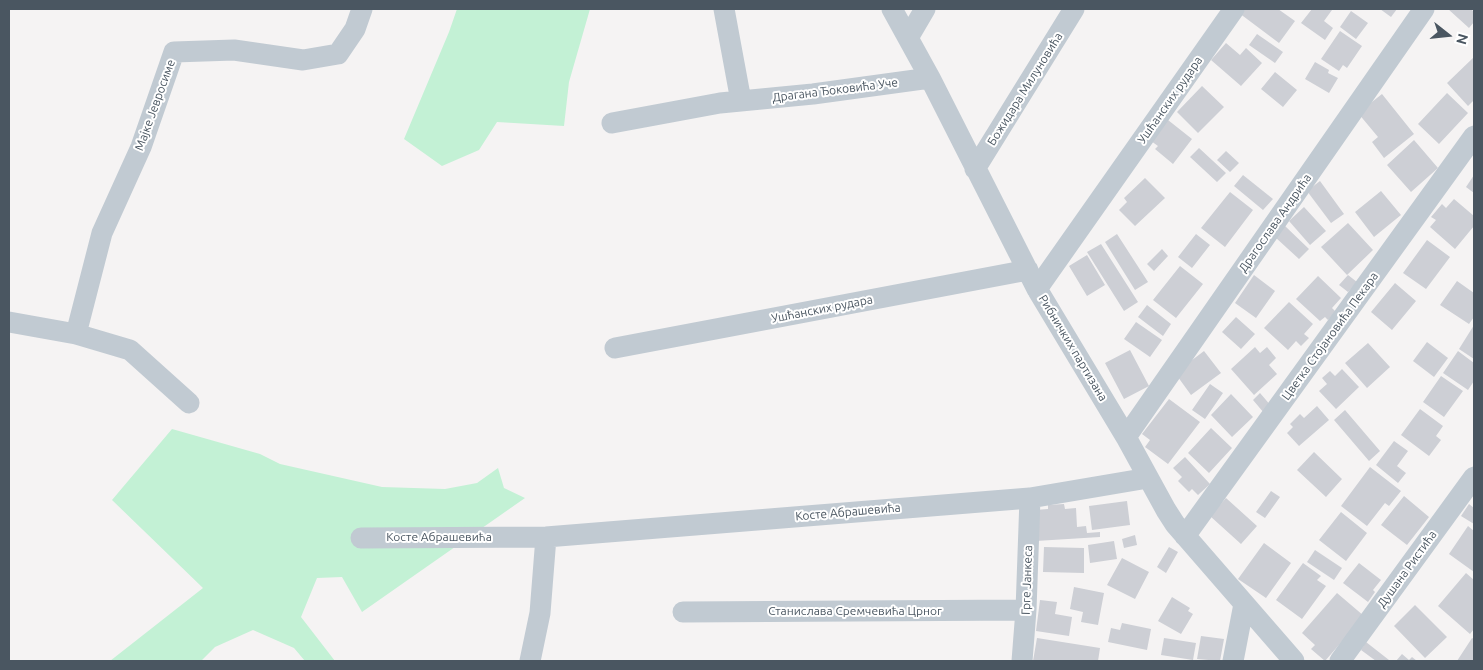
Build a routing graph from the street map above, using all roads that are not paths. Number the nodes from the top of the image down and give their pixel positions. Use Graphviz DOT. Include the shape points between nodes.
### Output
graph roads {
  1 [pos="362,9"];
  2 [pos="724,9"];
  3 [pos="892,9"];
  4 [pos="925,9"];
  5 [pos="1074,9"];
  6 [pos="1234,9"];
  7 [pos="1424,9"];
  8 [pos="908,38"];
  9 [pos="930,78"];
  10 [pos="741,101"];
  11 [pos="612,123"];
  12 [pos="1474,136"];
  13 [pos="975,169"];
  14 [pos="1033,280"];
  15 [pos="9,322"];
  16 [pos="76,334"];
  17 [pos="616,348"];
  18 [pos="189,403"];
  19 [pos="1126,437"];
  20 [pos="1474,477"];
  21 [pos="1148,478"];
  22 [pos="1030,498"];
  23 [pos="1186,536"];
  24 [pos="546,537"];
  25 [pos="361,538"];
  26 [pos="1244,604"];
  27 [pos="1026,610"];
  28 [pos="683,612"];
  29 [pos="530,661"];
  30 [pos="1022,661"];
  31 [pos="1233,661"];
  32 [pos="1294,661"];
  33 [pos="1340,661"];
  1 -- 16 [label="street, Мајке Јевросиме" via="355,29 338,54 303,60 234,50 174,52 141,147 102,233"];
  2 -- 10 [label="street"];
  3 -- 8 [label="street, Рибничких партизана"];
  4 -- 8 [label="street"];
  5 -- 13 [label="street, Божидара Милуновића"];
  6 -- 14 [label="street, Ушћанских рудара"];
  7 -- 19 [label="street, Драгослава Андрића"];
  8 -- 9 [label="street, Рибничких партизана"];
  9 -- 10 [label="street, Драгана Ђоковића Уче"];
  9 -- 13 [label="street, Рибничких партизана"];
  10 -- 11 [label="street, Драгана Ђоковића Уче"];
  12 -- 23 [label="street, Цветка Стојановића Пекара"];
  13 -- 14 [label="street, Рибничких партизана"];
  14 -- 17 [label="street, Ушћанских рудара"];
  14 -- 19 [label="street, Рибничких партизана"];
  15 -- 16 [label="street"];
  16 -- 18 [label="street" via="130,350"];
  19 -- 21 [label="street, Рибничких партизана"];
  20 -- 33 [label="street, Душана Ристића"];
  21 -- 22 [label="street, Косте Абрашевића"];
  21 -- 23 [label="street, Рибничких партизана" via="1170,517"];
  22 -- 24 [label="street, Косте Абрашевића"];
  22 -- 27 [label="street, Грге Јанкеса"];
  23 -- 26 [label="street, Рибничких партизана"];
  24 -- 25 [label="street, Косте Абрашевића"];
  24 -- 29 [label="street" via="540,613"];
  26 -- 31 [label="street"];
  26 -- 32 [label="street, Рибничких партизана"];
  27 -- 28 [label="street, Станислава Сремчевића Црног"];
  27 -- 30 [label="street, Грге Јанкеса"];
}
